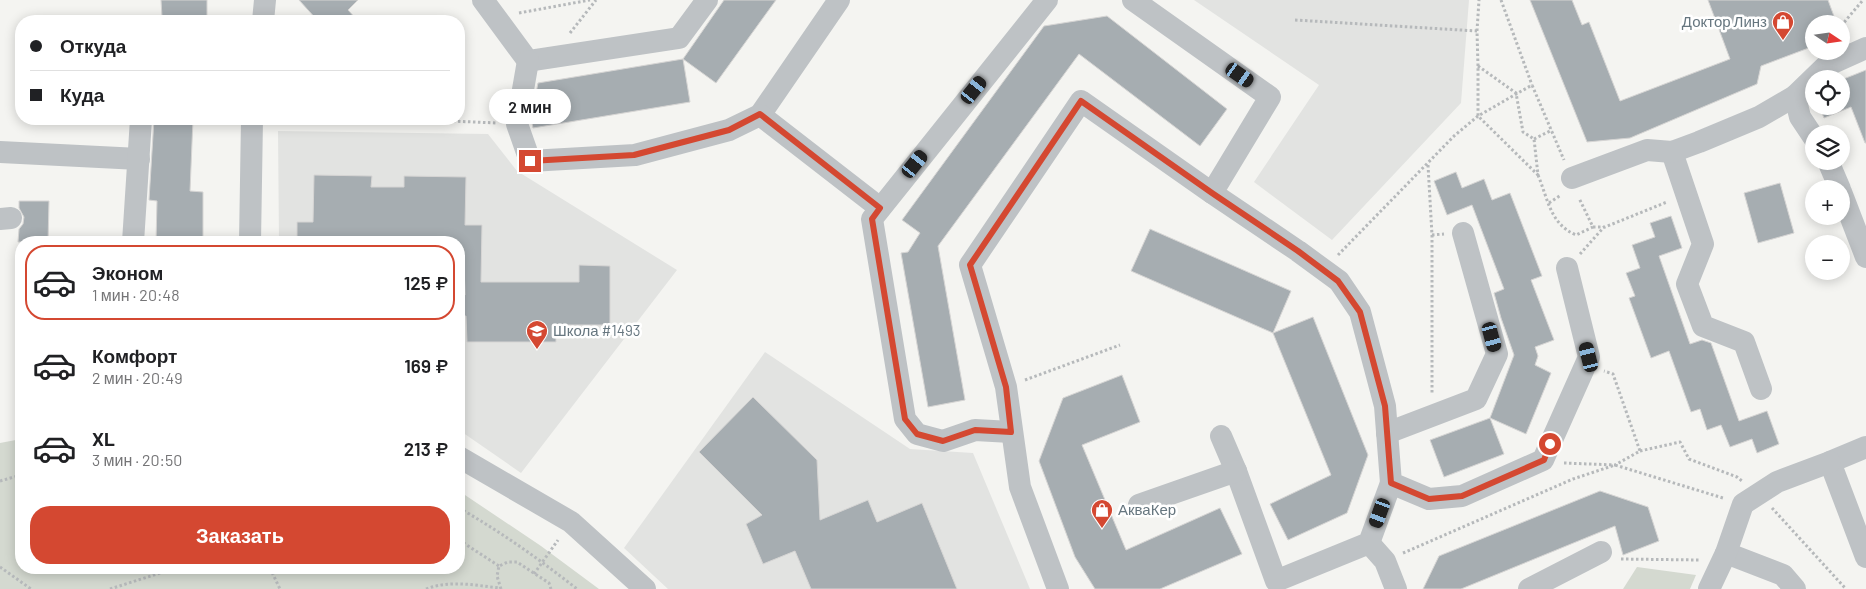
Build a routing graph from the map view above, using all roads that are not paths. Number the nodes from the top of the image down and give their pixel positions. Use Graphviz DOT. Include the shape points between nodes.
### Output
graph roads {
  1 [pos="265,0"];
  2 [pos="707,0"];
  3 [pos="840,0"];
  4 [pos="1047,0"];
  5 [pos="1133,0"];
  6 [pos="490,8"];
  7 [pos="264,15"];
  8 [pos="1866,48"];
  9 [pos="528,60"];
  10 [pos="1795,96"];
  11 [pos="760,114"];
  12 [pos="140,125"];
  13 [pos="252,125"];
  14 [pos="1805,125"];
  15 [pos="0,152"];
  16 [pos="1672,152"];
  17 [pos="139,159"];
  18 [pos="1572,178"];
  19 [pos="1212,193"];
  20 [pos="880,208"];
  21 [pos="1850,214"];
  22 [pos="1463,232"];
  23 [pos="134,236"];
  24 [pos="250,236"];
  25 [pos="1866,257"];
  26 [pos="1567,268"];
  27 [pos="1761,389"];
  28 [pos="1011,432"];
  29 [pos="1387,433"];
  30 [pos="1221,436"];
  31 [pos="1866,447"];
  32 [pos="465,460"];
  33 [pos="1830,462"];
  34 [pos="1236,471"];
  35 [pos="1391,483"];
  36 [pos="1139,505"];
  37 [pos="1369,543"];
  38 [pos="1601,552"];
  39 [pos="1724,557"];
  40 [pos="1866,557"];
  41 [pos="645,589"];
  42 [pos="1058,589"];
  43 [pos="1396,589"];
  44 [pos="1529,589"];
  45 [pos="1708,589"];
  46 [pos="1794,589"];
  1 -- 7 [label="lane"];
  2 -- 9 [label="lane" via="679,38"];
  3 -- 11 [label="lane"];
  4 -- 20 [label="lane"];
  5 -- 19 [label="lane" via="1270,97"];
  6 -- 9 [label="lane"];
  8 -- 10 [label="lane" via="1826,66"];
  9 -- 11 [label="lane" via="517,124 530,161 634,155 729,130"];
  10 -- 14 [label="lane"];
  10 -- 16 [label="lane" via="1759,117"];
  11 -- 20 [label="lane"];
  12 -- 17 [label="lane"];
  13 -- 24 [label="lane"];
  15 -- 17 [label="lane"];
  16 -- 18 [label="lane" via="1647,150"];
  16 -- 27 [label="lane" via="1703,244 1687,284 1703,326 1744,342"];
  17 -- 23 [label="lane"];
  19 -- 28 [label="lane" via="1081,101 970,265 1006,387"];
  19 -- 29 [label="lane" via="1338,281 1360,312 1385,406"];
  20 -- 28 [label="lane" via="872,219 905,419 917,434 943,441 975,430"];
  21 -- 25 [label="lane"];
  22 -- 29 [label="lane" via="1497,354 1476,399"];
  26 -- 35 [label="lane" via="1589,357 1544,460 1462,496 1429,499"];
  28 -- 42 [label="lane" via="1020,488"];
  29 -- 35 [label="lane"];
  30 -- 34 [label="lane"];
  31 -- 33 [label="lane"];
  32 -- 41 [label="lane" via="571,522"];
  33 -- 39 [label="lane" via="1777,482 1743,504"];
  33 -- 40 [label="lane"];
  34 -- 36 [label="lane"];
  34 -- 37 [label="lane" via="1276,581"];
  35 -- 37 [label="lane"];
  37 -- 43 [label="lane" via="1385,561"];
  38 -- 44 [label="lane"];
  39 -- 45 [label="lane"];
  39 -- 46 [label="lane" via="1783,575"];
}
